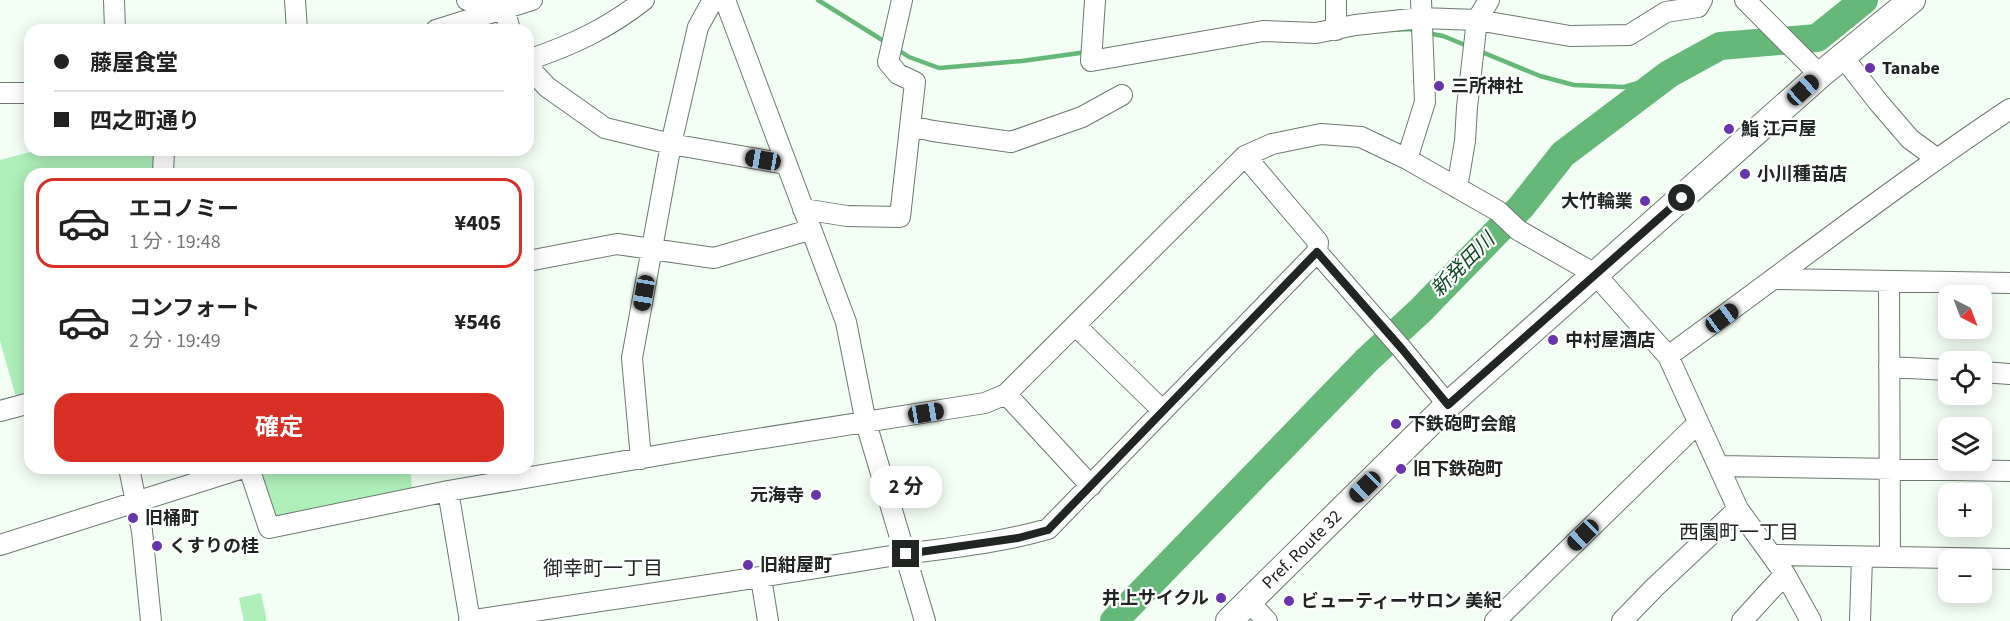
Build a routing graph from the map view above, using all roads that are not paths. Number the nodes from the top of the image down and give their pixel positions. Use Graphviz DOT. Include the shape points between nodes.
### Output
graph roads {
  1 [pos="114,0"];
  2 [pos="295,0"];
  3 [pos="467,0"];
  4 [pos="532,0"];
  5 [pos="644,0"];
  6 [pos="713,0"];
  7 [pos="725,0"];
  8 [pos="902,0"];
  9 [pos="1095,0"];
  10 [pos="1336,0"];
  11 [pos="1489,0"];
  12 [pos="1702,0"];
  13 [pos="1745,0"];
  14 [pos="1912,0"];
  15 [pos="504,8"];
  16 [pos="1421,9"];
  17 [pos="1477,20"];
  18 [pos="115,24"];
  19 [pos="297,24"];
  20 [pos="455,24"];
  21 [pos="508,24"];
  22 [pos="1336,30"];
  23 [pos="1843,57"];
  24 [pos="534,58"];
  25 [pos="534,73"];
  26 [pos="1820,75"];
  27 [pos="0,93"];
  28 [pos="24,93"];
  29 [pos="1122,95"];
  30 [pos="2010,109"];
  31 [pos="910,126"];
  32 [pos="671,144"];
  33 [pos="1245,156"];
  34 [pos="1935,158"];
  35 [pos="1407,159"];
  36 [pos="786,164"];
  37 [pos="1457,188"];
  38 [pos="803,209"];
  39 [pos="810,230"];
  40 [pos="651,249"];
  41 [pos="1317,252"];
  42 [pos="534,260"];
  43 [pos="1595,274"];
  44 [pos="1775,279"];
  45 [pos="1889,281"];
  46 [pos="2010,283"];
  47 [pos="1076,326"];
  48 [pos="1668,356"];
  49 [pos="1889,367"];
  50 [pos="1938,369"];
  51 [pos="1992,373"];
  52 [pos="2010,374"];
  53 [pos="1006,394"];
  54 [pos="24,405"];
  55 [pos="1448,405"];
  56 [pos="1162,410"];
  57 [pos="0,411"];
  58 [pos="866,423"];
  59 [pos="1698,423"];
  60 [pos="641,459"];
  61 [pos="1719,466"];
  62 [pos="1890,469"];
  63 [pos="2010,471"];
  64 [pos="131,474"];
  65 [pos="225,474"];
  66 [pos="251,474"];
  67 [pos="1091,486"];
  68 [pos="448,491"];
  69 [pos="138,503"];
  70 [pos="1738,510"];
  71 [pos="0,545"];
  72 [pos="906,554"];
  73 [pos="1773,555"];
  74 [pos="1862,557"];
  75 [pos="1890,557"];
  76 [pos="2010,559"];
  77 [pos="1785,574"];
  78 [pos="760,578"];
  79 [pos="1250,602"];
  80 [pos="151,621"];
  81 [pos="470,621"];
  82 [pos="768,621"];
  83 [pos="925,621"];
  84 [pos="1229,621"];
  85 [pos="1267,621"];
  86 [pos="1495,621"];
  87 [pos="1622,621"];
  88 [pos="1743,621"];
  89 [pos="1811,621"];
  90 [pos="1860,621"];
  1 -- 18 [label="street"];
  2 -- 19 [label="street"];
  3 -- 15 [label="street"];
  4 -- 15 [label="street"];
  5 -- 24 [label="street" via="611,25"];
  6 -- 32 [label="street" via="698,27"];
  7 -- 36 [label="street"];
  8 -- 31 [label="street" via="888,62 897,74 915,82"];
  9 -- 22 [label="street" via="1091,61 1263,31"];
  10 -- 22 [label="street"];
  11 -- 17 [label="street"];
  12 -- 17 [label="street" via="1698,7 1666,12 1629,35 1570,36"];
  13 -- 26 [label="street"];
  14 -- 23 [label="main road, Pref. Route 32"];
  15 -- 20 [label="street"];
  15 -- 21 [label="street"];
  16 -- 17 [label="street"];
  16 -- 22 [label="street"];
  16 -- 35 [label="street" via="1425,102"];
  17 -- 37 [label="street"];
  23 -- 26 [label="main road, Pref. Route 32"];
  23 -- 34 [label="street" via="1910,139"];
  25 -- 32 [label="street" via="547,87 605,128"];
  26 -- 43 [label="main road, Pref. Route 32"];
  27 -- 28 [label="street"];
  29 -- 31 [label="street" via="1082,117 1011,141"];
  30 -- 34 [label="street"];
  31 -- 38 [label="street" via="900,217 847,216"];
  32 -- 36 [label="street"];
  32 -- 40 [label="street"];
  33 -- 35 [label="street" via="1272,144 1321,134 1360,137"];
  33 -- 41 [label="street" via="1318,242"];
  33 -- 47 [label="street"];
  34 -- 44 [label="street"];
  35 -- 37 [label="street"];
  36 -- 38 [label="street"];
  37 -- 43 [label="street" via="1498,211 1518,230"];
  38 -- 39 [label="street"];
  39 -- 40 [label="street" via="714,258"];
  39 -- 58 [label="street" via="846,322"];
  40 -- 42 [label="street" via="618,244"];
  40 -- 60 [label="street" via="632,358"];
  41 -- 55 [label="street"];
  41 -- 56 [label="street"];
  43 -- 48 [label="street"];
  43 -- 55 [label="main road, Pref. Route 32"];
  44 -- 45 [label="street"];
  44 -- 48 [label="street"];
  45 -- 46 [label="street"];
  45 -- 49 [label="street"];
  47 -- 53 [label="street"];
  47 -- 56 [label="street"];
  48 -- 59 [label="street"];
  49 -- 50 [label="street"];
  49 -- 62 [label="street"];
  51 -- 52 [label="street"];
  53 -- 58 [label="street" via="985,403"];
  53 -- 67 [label="street"];
  54 -- 57 [label="street"];
  55 -- 79 [label="main road, Pref. Route 32"];
  56 -- 67 [label="street"];
  58 -- 60 [label="street"];
  58 -- 72 [label="street"];
  59 -- 61 [label="street"];
  59 -- 86 [label="street"];
  60 -- 68 [label="street"];
  61 -- 62 [label="street"];
  61 -- 70 [label="street"];
  62 -- 63 [label="street"];
  62 -- 75 [label="street"];
  64 -- 69 [label="street"];
  65 -- 69 [label="street"];
  66 -- 68 [label="street" via="269,528"];
  67 -- 72 [label="street" via="1048,530"];
  68 -- 81 [label="street"];
  69 -- 71 [label="street"];
  69 -- 80 [label="street"];
  70 -- 73 [label="street"];
  70 -- 87 [label="street"];
  72 -- 78 [label="street"];
  72 -- 83 [label="street"];
  73 -- 74 [label="street"];
  73 -- 77 [label="street"];
  74 -- 75 [label="street"];
  74 -- 90 [label="street"];
  75 -- 76 [label="street"];
  77 -- 88 [label="street"];
  77 -- 89 [label="street"];
  78 -- 81 [label="street"];
  78 -- 82 [label="street"];
  79 -- 84 [label="main road, Pref. Route 32"];
  79 -- 85 [label="street"];
}
